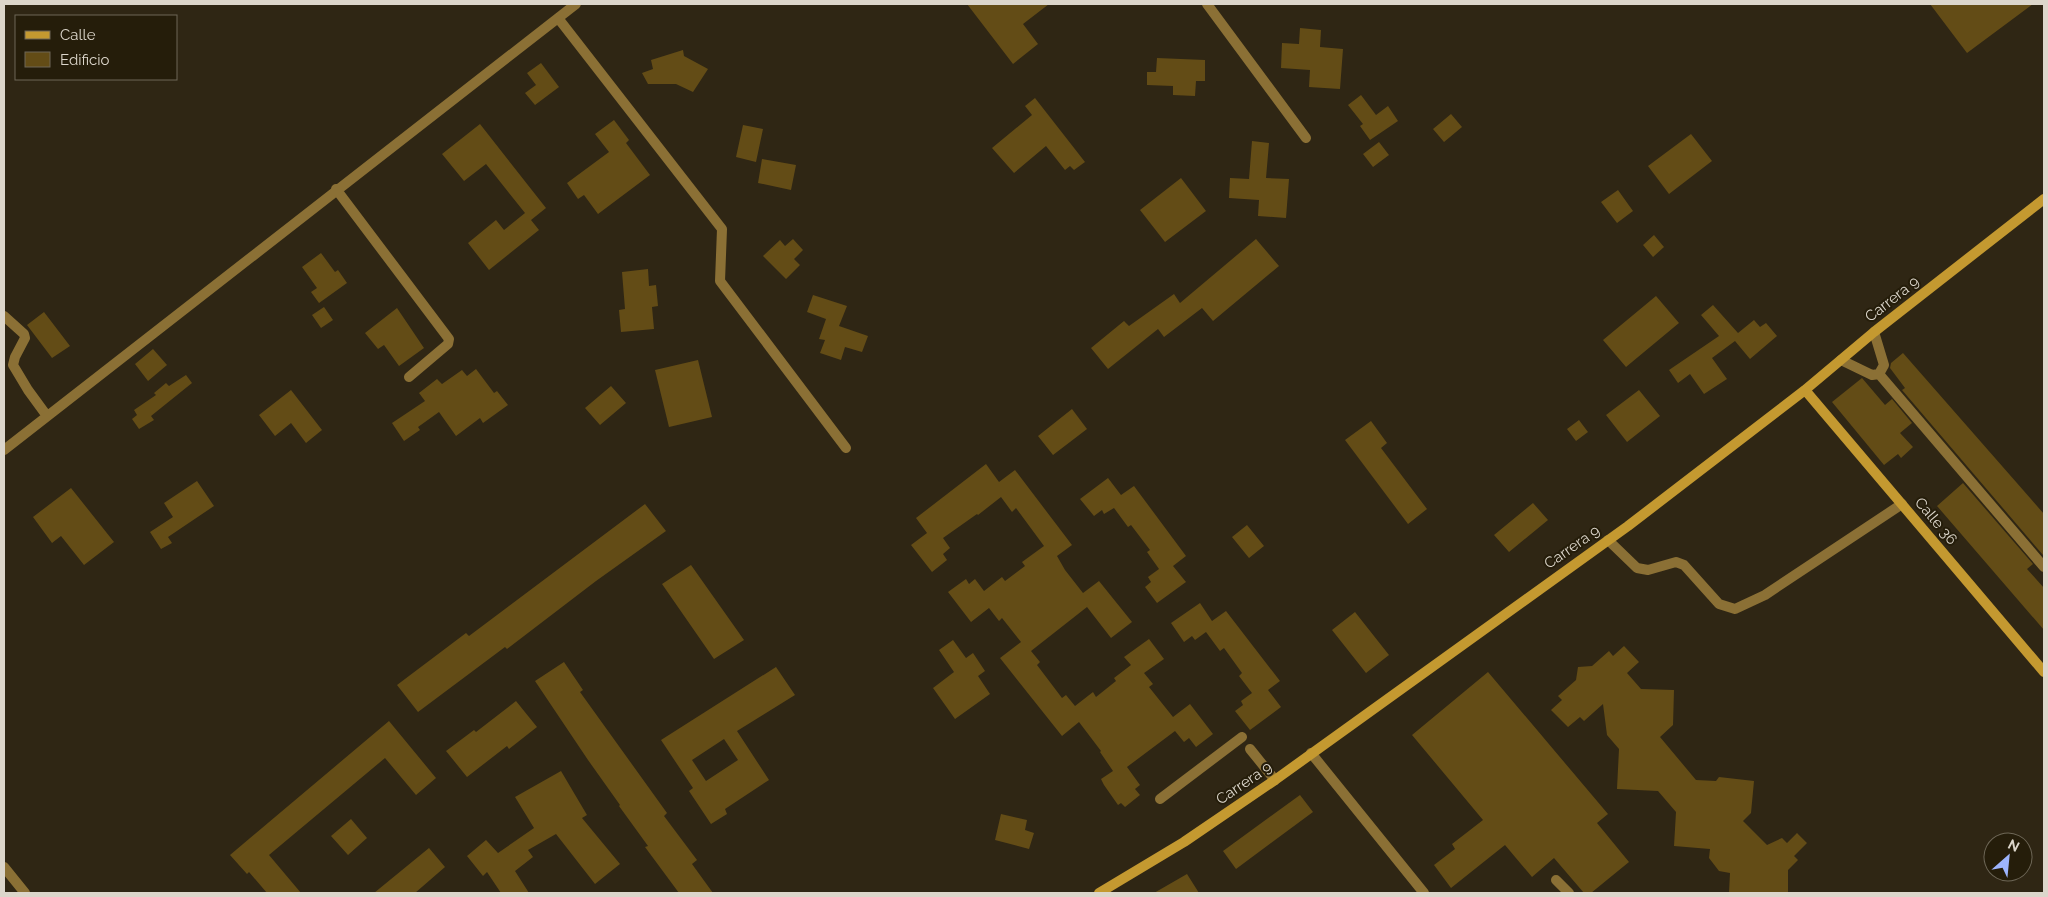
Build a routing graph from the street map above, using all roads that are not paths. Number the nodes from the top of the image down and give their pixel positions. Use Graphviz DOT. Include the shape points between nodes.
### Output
graph roads {
  1 [pos="576,4"];
  2 [pos="1207,4"];
  3 [pos="558,18"];
  4 [pos="1306,138"];
  5 [pos="336,189"];
  6 [pos="2044,199"];
  7 [pos="4,316"];
  8 [pos="1874,332"];
  9 [pos="1841,360"];
  10 [pos="1879,374"];
  11 [pos="409,377"];
  12 [pos="1805,390"];
  13 [pos="47,416"];
  14 [pos="846,448"];
  15 [pos="4,450"];
  16 [pos="1902,504"];
  17 [pos="1608,540"];
  18 [pos="2044,566"];
  19 [pos="2044,672"];
  20 [pos="1242,737"];
  21 [pos="1250,749"];
  22 [pos="1311,753"];
  23 [pos="1275,780"];
  24 [pos="1160,799"];
  25 [pos="4,867"];
  26 [pos="1556,880"];
  27 [pos="25,893"];
  28 [pos="1099,893"];
  29 [pos="1424,893"];
  30 [pos="1569,893"];
  1 -- 3 [label="street"];
  2 -- 4 [label="street"];
  3 -- 5 [label="street"];
  3 -- 14 [label="street" via="722,229 720,281"];
  5 -- 11 [label="street" via="449,339 448,344"];
  5 -- 13 [label="street"];
  6 -- 8 [label="main road, Carrera 9"];
  7 -- 13 [label="street" via="24,334 25,341 13,365"];
  8 -- 9 [label="main road, Carrera 9"];
  8 -- 10 [label="street" via="1884,365"];
  9 -- 10 [label="street" via="1872,375"];
  9 -- 12 [label="main road, Carrera 9"];
  10 -- 18 [label="street"];
  12 -- 16 [label="main road, Calle 36"];
  12 -- 17 [label="main road, Carrera 9"];
  13 -- 15 [label="street"];
  16 -- 17 [label="street" via="1765,595 1735,609 1720,604 1684,565 1676,562 1648,570 1637,568"];
  16 -- 19 [label="main road, Calle 36"];
  17 -- 22 [label="main road, Carrera 9"];
  20 -- 24 [label="street"];
  21 -- 23 [label="street"];
  22 -- 23 [label="main road, Carrera 9"];
  22 -- 29 [label="street"];
  23 -- 28 [label="main road, Carrera 9" via="1184,842"];
  25 -- 27 [label="street"];
  26 -- 30 [label="street"];
}
